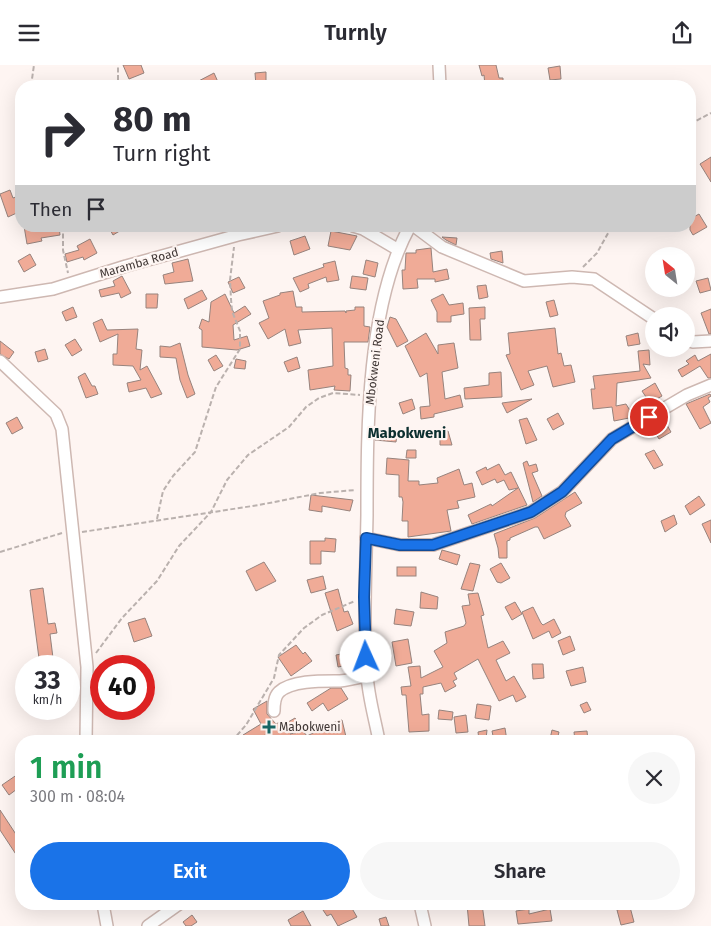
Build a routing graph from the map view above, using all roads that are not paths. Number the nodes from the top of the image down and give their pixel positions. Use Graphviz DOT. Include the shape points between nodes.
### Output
graph roads {
  1 [pos="439,65"];
  2 [pos="440,80"];
  3 [pos="251,232"];
  4 [pos="368,232"];
  5 [pos="408,232"];
  6 [pos="421,232"];
  7 [pos="397,249"];
  8 [pos="0,297"];
  9 [pos="645,313"];
  10 [pos="711,341"];
  11 [pos="695,342"];
  12 [pos="0,361"];
  13 [pos="711,385"];
  14 [pos="366,538"];
  15 [pos="367,676"];
  16 [pos="274,711"];
  17 [pos="86,735"];
  18 [pos="377,735"];
  19 [pos="104,910"];
  20 [pos="171,910"];
  21 [pos="421,910"];
  22 [pos="107,926"];
  23 [pos="148,926"];
  24 [pos="425,926"];
  1 -- 2 [label="street"];
  3 -- 8 [label="street, Maramba Road" via="53,289"];
  4 -- 7 [label="street"];
  5 -- 7 [label="street, Mbokweni Road"];
  6 -- 9 [label="street" via="442,247 524,281 572,277 594,279"];
  7 -- 14 [label="street, Mbokweni Road" via="383,302 370,398"];
  10 -- 11 [label="street"];
  12 -- 17 [label="street" via="56,414 62,429 87,667"];
  13 -- 14 [label="street" via="687,395 612,439 562,492 531,512 433,545 400,545"];
  14 -- 15 [label="street, Mbokweni Road"];
  15 -- 16 [label="street" via="341,681 317,680 289,687 275,699"];
  15 -- 18 [label="street, Mbokweni Road"];
  19 -- 22 [label="street"];
  20 -- 23 [label="street"];
  21 -- 24 [label="street"];
}
